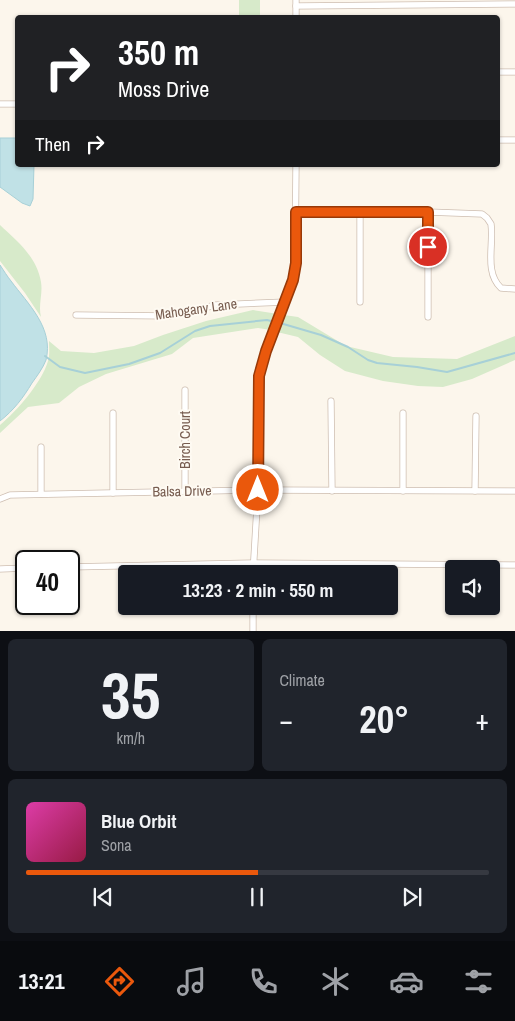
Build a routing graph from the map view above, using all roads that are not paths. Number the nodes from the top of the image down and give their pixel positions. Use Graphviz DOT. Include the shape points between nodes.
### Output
graph roads {
  1 [pos="296,3"];
  2 [pos="515,4"];
  3 [pos="500,72"];
  4 [pos="515,72"];
  5 [pos="0,104"];
  6 [pos="15,104"];
  7 [pos="500,140"];
  8 [pos="515,140"];
  9 [pos="296,167"];
  10 [pos="296,212"];
  11 [pos="360,212"];
  12 [pos="428,212"];
  13 [pos="515,289"];
  14 [pos="286,302"];
  15 [pos="360,302"];
  16 [pos="76,315"];
  17 [pos="428,317"];
  18 [pos="185,390"];
  19 [pos="331,401"];
  20 [pos="113,413"];
  21 [pos="403,413"];
  22 [pos="476,416"];
  23 [pos="41,447"];
  24 [pos="258,490"];
  25 [pos="185,491"];
  26 [pos="332,491"];
  27 [pos="403,491"];
  28 [pos="475,491"];
  29 [pos="515,491"];
  30 [pos="113,493"];
  31 [pos="41,494"];
  32 [pos="0,499"];
  33 [pos="253,563"];
  34 [pos="515,565"];
  35 [pos="80,567"];
  36 [pos="15,568"];
  37 [pos="0,569"];
  38 [pos="253,615"];
  39 [pos="253,631"];
  1 -- 2 [label="street"];
  3 -- 4 [label="street"];
  5 -- 6 [label="street"];
  7 -- 8 [label="street"];
  9 -- 10 [label="street"];
  10 -- 11 [label="street"];
  10 -- 14 [label="street" via="296,263"];
  11 -- 12 [label="street"];
  11 -- 15 [label="street"];
  12 -- 13 [label="street" via="475,212 487,218 492,233 494,282 501,288"];
  12 -- 17 [label="street"];
  14 -- 16 [label="street, Mahogany Lane" via="216,305 169,316"];
  14 -- 24 [label="street" via="259,376"];
  18 -- 25 [label="street, Birch Court"];
  19 -- 26 [label="street"];
  20 -- 30 [label="street"];
  21 -- 27 [label="street"];
  22 -- 28 [label="street"];
  23 -- 31 [label="street"];
  24 -- 25 [label="street, Balsa Drive"];
  24 -- 26 [label="street, Balsa Drive"];
  24 -- 33 [label="street"];
  25 -- 30 [label="street, Balsa Drive"];
  26 -- 27 [label="street, Balsa Drive"];
  27 -- 28 [label="street, Balsa Drive"];
  28 -- 29 [label="street, Balsa Drive"];
  30 -- 31 [label="street, Balsa Drive"];
  31 -- 32 [label="street, Balsa Drive" via="10,495"];
  33 -- 34 [label="street"];
  33 -- 35 [label="street"];
  36 -- 37 [label="street"];
  38 -- 39 [label="street"];
}
